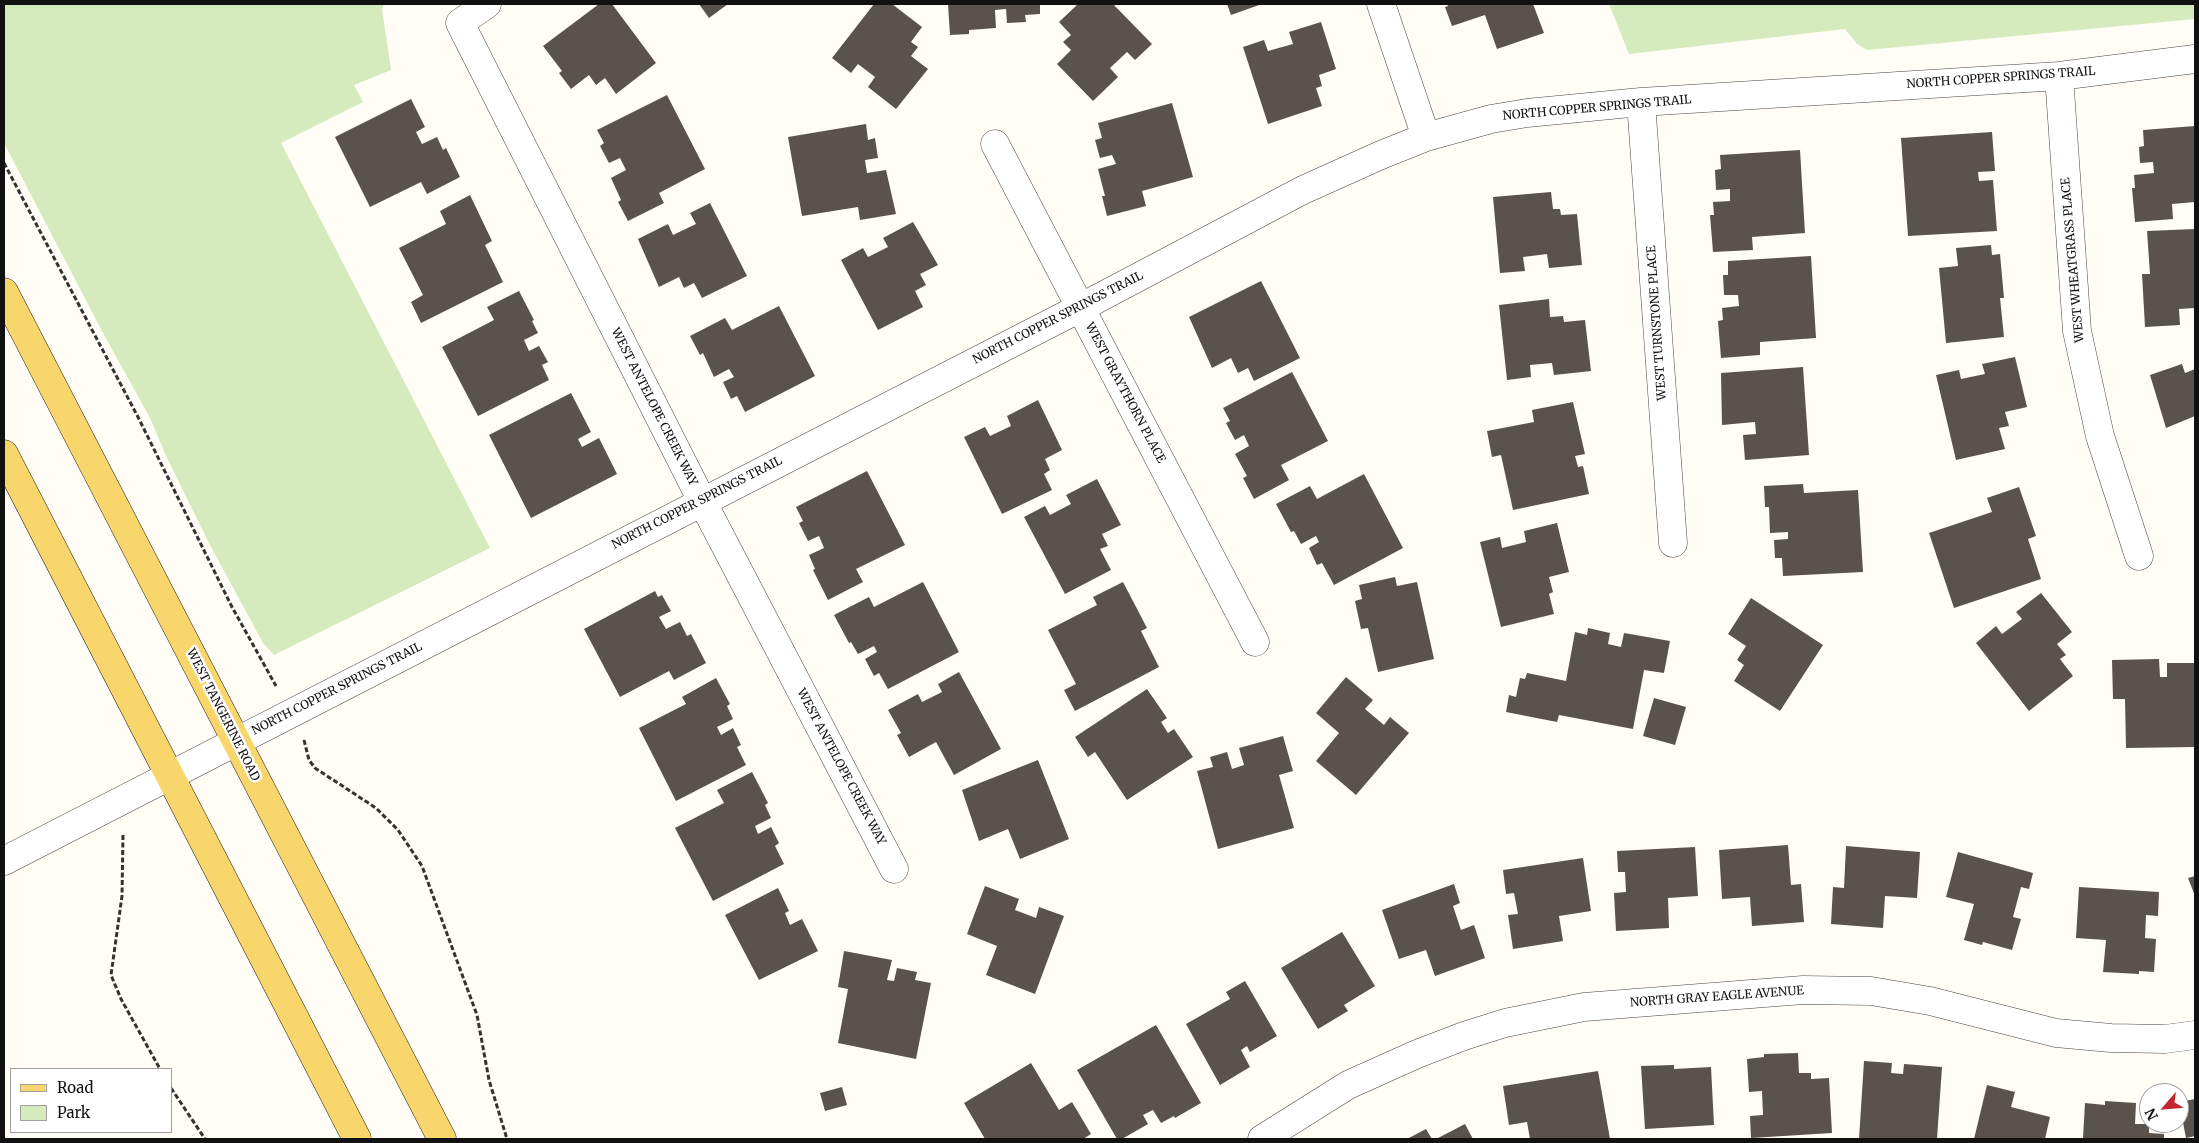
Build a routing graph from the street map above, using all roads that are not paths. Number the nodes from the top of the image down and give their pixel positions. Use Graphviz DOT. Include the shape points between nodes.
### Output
graph roads {
  1 [pos="487,4"];
  2 [pos="1381,4"];
  3 [pos="2195,60"];
  4 [pos="2059,76"];
  5 [pos="1641,102"];
  6 [pos="1426,137"];
  7 [pos="995,144"];
  8 [pos="4,292"];
  9 [pos="1080,308"];
  10 [pos="4,454"];
  11 [pos="702,502"];
  12 [pos="1673,543"];
  13 [pos="2139,556"];
  14 [pos="1255,642"];
  15 [pos="236,740"];
  16 [pos="170,776"];
  17 [pos="4,861"];
  18 [pos="894,869"];
  19 [pos="2195,1035"];
  20 [pos="357,1139"];
  21 [pos="442,1139"];
  22 [pos="1262,1139"];
  1 -- 11 [label="street, WEST ANTELOPE CREEK WAY" via="460,24"];
  2 -- 6 [label="street"];
  3 -- 4 [label="street, NORTH COPPER SPRINGS TRAIL"];
  4 -- 5 [label="street, NORTH COPPER SPRINGS TRAIL"];
  4 -- 13 [label="street, WEST WHEATGRASS PLACE" via="2077,331 2100,436"];
  5 -- 6 [label="street, NORTH COPPER SPRINGS TRAIL" via="1491,118"];
  5 -- 12 [label="street, WEST TURNSTONE PLACE"];
  6 -- 9 [label="street, NORTH COPPER SPRINGS TRAIL" via="1303,190"];
  7 -- 9 [label="street, WEST GRAYTHORN PLACE"];
  8 -- 15 [label="main road, WEST TANGERINE ROAD"];
  9 -- 11 [label="street, NORTH COPPER SPRINGS TRAIL"];
  9 -- 14 [label="street, WEST GRAYTHORN PLACE"];
  10 -- 16 [label="main road"];
  11 -- 15 [label="street, NORTH COPPER SPRINGS TRAIL"];
  11 -- 18 [label="street, WEST ANTELOPE CREEK WAY"];
  15 -- 16 [label="street, NORTH COPPER SPRINGS TRAIL"];
  15 -- 21 [label="main road, WEST TANGERINE ROAD"];
  16 -- 17 [label="street, NORTH COPPER SPRINGS TRAIL"];
  16 -- 20 [label="main road"];
  19 -- 22 [label="street, NORTH GRAY EAGLE AVENUE" via="2165,1039 2056,1033 1930,1001 1871,990 1803,990 1584,1006 1505,1023 1417,1054 1348,1085"];
}
